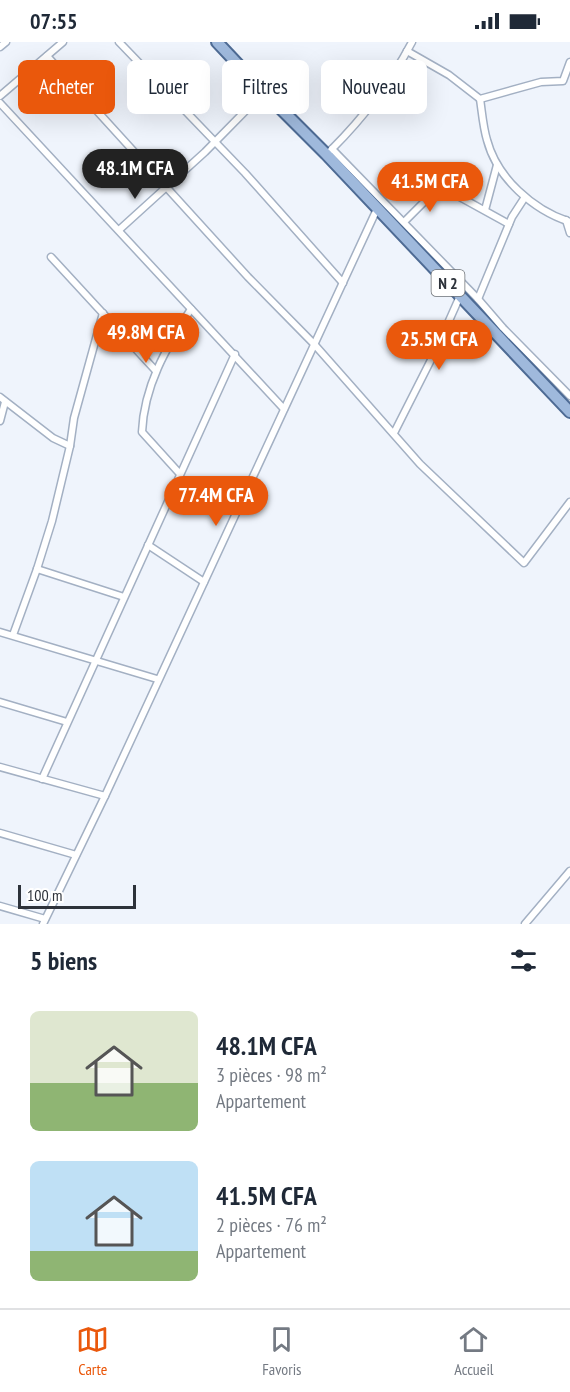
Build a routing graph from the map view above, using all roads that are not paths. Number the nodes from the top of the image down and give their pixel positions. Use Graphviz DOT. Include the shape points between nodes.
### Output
graph roads {
  1 [pos="6,42"];
  2 [pos="63,42"];
  3 [pos="119,42"];
  4 [pos="217,42"];
  5 [pos="412,42"];
  6 [pos="0,47"];
  7 [pos="407,51"];
  8 [pos="47,56"];
  9 [pos="234,60"];
  10 [pos="570,62"];
  11 [pos="567,81"];
  12 [pos="0,96"];
  13 [pos="480,99"];
  14 [pos="0,103"];
  15 [pos="242,114"];
  16 [pos="288,114"];
  17 [pos="215,142"];
  18 [pos="326,150"];
  19 [pos="497,165"];
  20 [pos="167,188"];
  21 [pos="525,197"];
  22 [pos="377,209"];
  23 [pos="484,210"];
  24 [pos="568,221"];
  25 [pos="404,222"];
  26 [pos="509,224"];
  27 [pos="119,230"];
  28 [pos="570,233"];
  29 [pos="51,257"];
  30 [pos="343,283"];
  31 [pos="460,297"];
  32 [pos="478,299"];
  33 [pos="191,309"];
  34 [pos="103,314"];
  35 [pos="314,344"];
  36 [pos="235,354"];
  37 [pos="156,371"];
  38 [pos="570,396"];
  39 [pos="2,400"];
  40 [pos="284,409"];
  41 [pos="570,412"];
  42 [pos="0,422"];
  43 [pos="394,433"];
  44 [pos="70,446"];
  45 [pos="180,474"];
  46 [pos="570,502"];
  47 [pos="148,545"];
  48 [pos="37,569"];
  49 [pos="204,582"];
  50 [pos="124,597"];
  51 [pos="0,632"];
  52 [pos="13,635"];
  53 [pos="96,660"];
  54 [pos="157,679"];
  55 [pos="0,702"];
  56 [pos="67,722"];
  57 [pos="0,767"];
  58 [pos="42,779"];
  59 [pos="105,796"];
  60 [pos="0,833"];
  61 [pos="76,855"];
  62 [pos="570,871"];
  63 [pos="0,906"];
  64 [pos="44,921"];
  65 [pos="525,924"];
  1 -- 6 [label="street"];
  2 -- 8 [label="street"];
  3 -- 17 [label="street"];
  4 -- 9 [label="main road, N 2"];
  5 -- 7 [label="street"];
  7 -- 13 [label="street" via="449,75"];
  7 -- 18 [label="street" via="358,121"];
  8 -- 12 [label="street"];
  8 -- 20 [label="street"];
  10 -- 11 [label="street"];
  11 -- 13 [label="street" via="541,82"];
  13 -- 19 [label="street" via="487,142"];
  14 -- 27 [label="street"];
  15 -- 17 [label="street"];
  16 -- 18 [label="main road, N 2"];
  17 -- 20 [label="street"];
  17 -- 30 [label="street"];
  18 -- 22 [label="main road, N 2"];
  18 -- 25 [label="street"];
  19 -- 21 [label="street"];
  19 -- 23 [label="street"];
  20 -- 27 [label="street"];
  20 -- 35 [label="street"];
  21 -- 24 [label="street"];
  21 -- 26 [label="street"];
  22 -- 30 [label="street"];
  22 -- 31 [label="main road, N 2"];
  23 -- 25 [label="street" via="440,186"];
  23 -- 26 [label="street"];
  24 -- 28 [label="street"];
  25 -- 32 [label="street"];
  26 -- 32 [label="street"];
  27 -- 33 [label="street"];
  29 -- 34 [label="street"];
  30 -- 35 [label="street"];
  31 -- 41 [label="main road, N 2"];
  31 -- 43 [label="street"];
  32 -- 38 [label="street"];
  33 -- 36 [label="street"];
  33 -- 37 [label="street"];
  34 -- 37 [label="street"];
  34 -- 44 [label="street"];
  35 -- 40 [label="street"];
  35 -- 43 [label="street"];
  36 -- 40 [label="street"];
  36 -- 45 [label="street"];
  37 -- 45 [label="street" via="145,402 142,432"];
  39 -- 42 [label="street"];
  39 -- 44 [label="street"];
  40 -- 49 [label="street"];
  43 -- 46 [label="street" via="420,464 524,562"];
  44 -- 48 [label="street"];
  45 -- 47 [label="street"];
  47 -- 49 [label="street"];
  47 -- 50 [label="street"];
  48 -- 50 [label="street"];
  48 -- 52 [label="street"];
  49 -- 54 [label="street"];
  50 -- 53 [label="street"];
  51 -- 52 [label="street"];
  52 -- 53 [label="street"];
  53 -- 54 [label="street"];
  53 -- 56 [label="street"];
  54 -- 59 [label="street"];
  55 -- 56 [label="street"];
  56 -- 58 [label="street"];
  57 -- 58 [label="street"];
  58 -- 59 [label="street"];
  59 -- 61 [label="street"];
  60 -- 61 [label="street"];
  61 -- 64 [label="street"];
  62 -- 65 [label="street"];
  63 -- 64 [label="street"];
}
